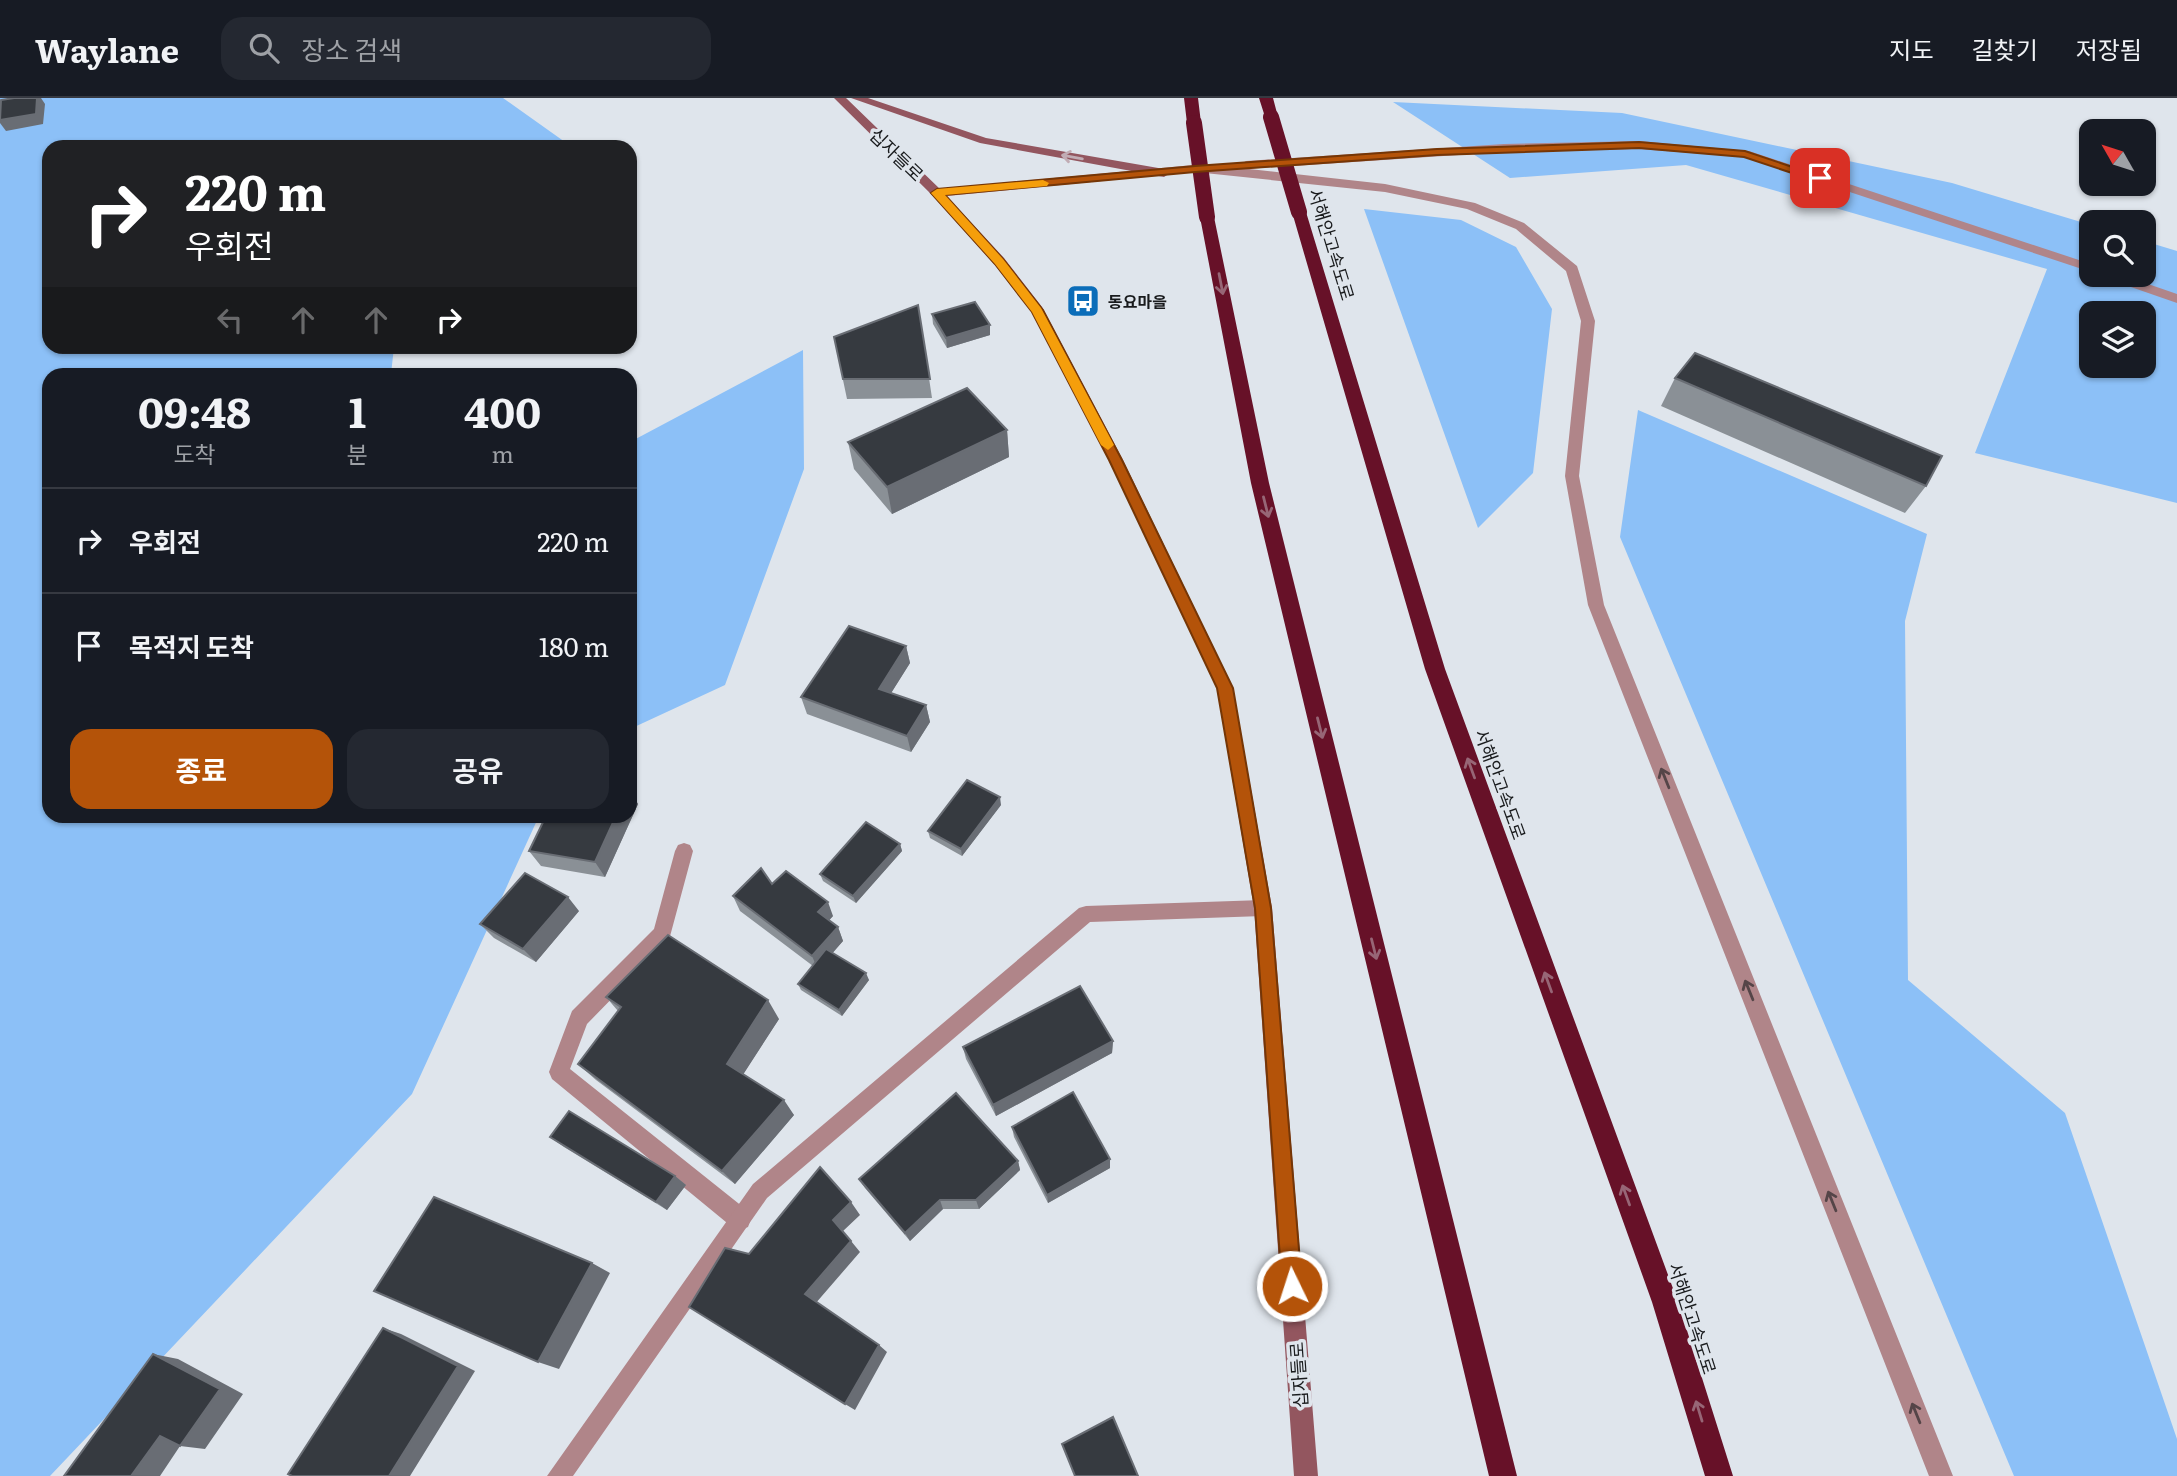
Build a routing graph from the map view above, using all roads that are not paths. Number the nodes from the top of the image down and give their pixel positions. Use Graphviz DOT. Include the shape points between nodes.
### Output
graph roads {
  1 [pos="840,98"];
  2 [pos="857,98"];
  3 [pos="1191,98"];
  4 [pos="1266,98"];
  5 [pos="1195,169"];
  6 [pos="1164,173"];
  7 [pos="937,193"];
  8 [pos="2079,264"];
  9 [pos="2144,287"];
  10 [pos="2177,299"];
  11 [pos="684,851"];
  12 [pos="1263,908"];
  13 [pos="740,1219"];
  14 [pos="559,1476"];
  15 [pos="1306,1476"];
  16 [pos="1503,1476"];
  17 [pos="1719,1476"];
  18 [pos="1941,1476"];
  1 -- 7 [label="main road, 십자들로"];
  6 -- 2 [label="main road, one-way" via="984,141"];
  3 -- 16 [label="highway, one-way, bridge" via="1207,217 1260,483"];
  17 -- 4 [label="highway, 서해안고속도로, one-way, bridge" via="1665,1302 1435,669"];
  5 -- 6 [label="street"];
  5 -- 8 [label="street" via="1504,148 1639,145 1745,154"];
  18 -- 5 [label="street, one-way" via="1596,605 1572,476 1588,321 1572,269 1520,226 1471,206 1385,188"];
  6 -- 7 [label="street"];
  7 -- 12 [label="main road, 십자들로" via="1037,310 1225,688"];
  9 -- 10 [label="street"];
  11 -- 13 [label="street" via="662,933 579,1018 559,1072"];
  12 -- 13 [label="street" via="1086,914 760,1191"];
  12 -- 15 [label="main road, 십자들로"];
  13 -- 14 [label="street"];
}
